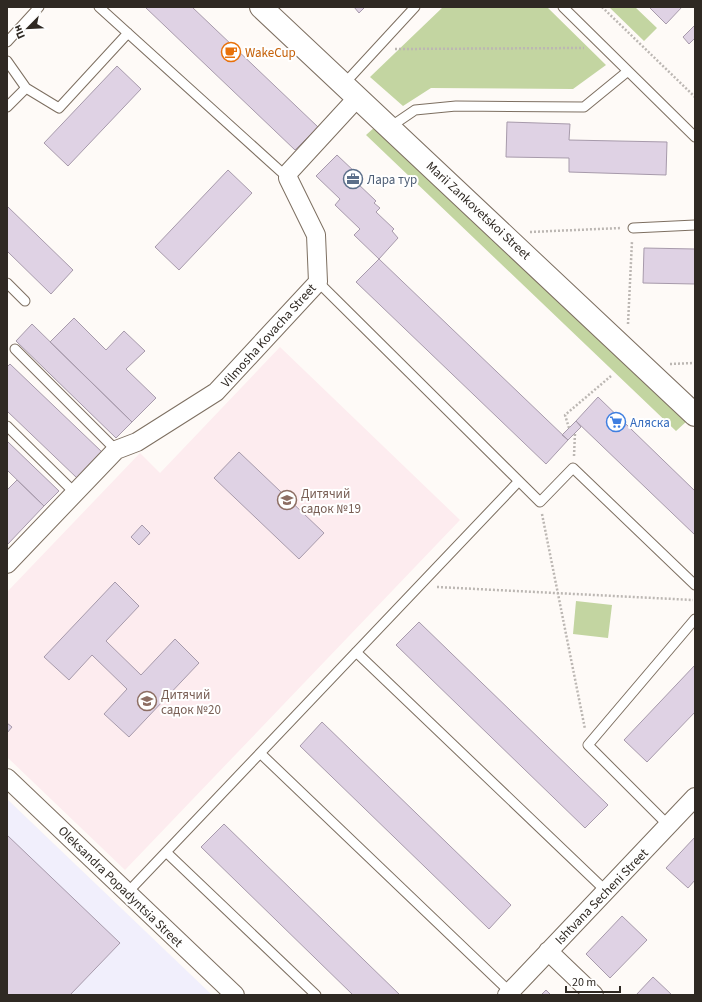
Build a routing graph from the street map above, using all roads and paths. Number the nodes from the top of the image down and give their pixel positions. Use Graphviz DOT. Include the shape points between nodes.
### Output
graph roads {
  1 [pos="39,7"];
  2 [pos="99,7"];
  3 [pos="262,7"];
  4 [pos="415,7"];
  5 [pos="563,7"];
  6 [pos="602,7"];
  7 [pos="128,33"];
  8 [pos="7,42"];
  9 [pos="604,48"];
  10 [pos="377,49"];
  11 [pos="7,61"];
  12 [pos="628,71"];
  13 [pos="26,88"];
  14 [pos="351,91"];
  15 [pos="695,97"];
  16 [pos="7,107"];
  17 [pos="390,127"];
  18 [pos="695,137"];
  19 [pos="288,178"];
  20 [pos="695,225"];
  21 [pos="633,228"];
  22 [pos="522,232"];
  23 [pos="318,282"];
  24 [pos="7,283"];
  25 [pos="25,301"];
  26 [pos="628,328"];
  27 [pos="15,350"];
  28 [pos="695,363"];
  29 [pos="668,364"];
  30 [pos="611,376"];
  31 [pos="695,415"];
  32 [pos="7,426"];
  33 [pos="569,428"];
  34 [pos="575,434"];
  35 [pos="116,450"];
  36 [pos="573,468"];
  37 [pos="519,481"];
  38 [pos="75,493"];
  39 [pos="540,502"];
  40 [pos="7,564"];
  41 [pos="695,585"];
  42 [pos="418,586"];
  43 [pos="558,593"];
  44 [pos="695,600"];
  45 [pos="695,619"];
  46 [pos="356,652"];
  47 [pos="588,745"];
  48 [pos="260,753"];
  49 [pos="7,778"];
  50 [pos="695,797"];
  51 [pos="668,825"];
  52 [pos="166,852"];
  53 [pos="606,891"];
  54 [pos="127,892"];
  55 [pos="548,951"];
  56 [pos="509,993"];
  57 [pos="235,995"];
  58 [pos="316,995"];
  59 [pos="594,995"];
  1 -- 8 [label="lane"];
  2 -- 7 [label="lane"];
  3 -- 14 [label="street, Marii Zankovetskoi Street"];
  4 -- 10 [label="lane"];
  5 -- 9 [label="lane"];
  6 -- 15 [label="path"];
  7 -- 13 [label="lane" via="59,108"];
  7 -- 19 [label="lane"];
  9 -- 10 [label="path"];
  9 -- 12 [label="lane"];
  10 -- 14 [label="lane"];
  11 -- 13 [label="lane"];
  12 -- 17 [label="lane" via="584,107 456,106 415,110"];
  12 -- 18 [label="lane"];
  13 -- 16 [label="lane"];
  14 -- 17 [label="street, Marii Zankovetskoi Street"];
  14 -- 19 [label="street" via="289,172"];
  17 -- 31 [label="street, Marii Zankovetskoi Street"];
  19 -- 23 [label="street, Vilmosha Kovacha Street" via="316,236"];
  20 -- 21 [label="lane"];
  21 -- 22 [label="path"];
  21 -- 26 [label="path"];
  23 -- 35 [label="street, Vilmosha Kovacha Street" via="216,392 137,442"];
  23 -- 37 [label="lane"];
  24 -- 25 [label="lane"];
  27 -- 35 [label="lane"];
  28 -- 29 [label="path"];
  30 -- 33 [label="path" via="565,415"];
  32 -- 38 [label="lane"];
  34 -- 36 [label="path"];
  35 -- 38 [label="street"];
  36 -- 39 [label="lane"];
  36 -- 41 [label="lane"];
  37 -- 39 [label="lane"];
  37 -- 42 [label="lane"];
  38 -- 40 [label="street"];
  39 -- 43 [label="path"];
  42 -- 43 [label="path"];
  42 -- 46 [label="lane"];
  43 -- 44 [label="path"];
  43 -- 47 [label="path"];
  45 -- 47 [label="lane"];
  46 -- 48 [label="lane"];
  46 -- 53 [label="lane"];
  47 -- 51 [label="lane"];
  48 -- 52 [label="lane"];
  48 -- 56 [label="lane"];
  49 -- 54 [label="street, Oleksandra Popadyntsia Street"];
  50 -- 51 [label="street, Ishtvana Secheni Street"];
  51 -- 53 [label="street, Ishtvana Secheni Street"];
  52 -- 54 [label="lane"];
  52 -- 58 [label="lane"];
  53 -- 55 [label="street, Ishtvana Secheni Street"];
  54 -- 57 [label="street, Oleksandra Popadyntsia Street"];
  55 -- 56 [label="street, Ishtvana Secheni Street"];
  55 -- 59 [label="street"];
}
